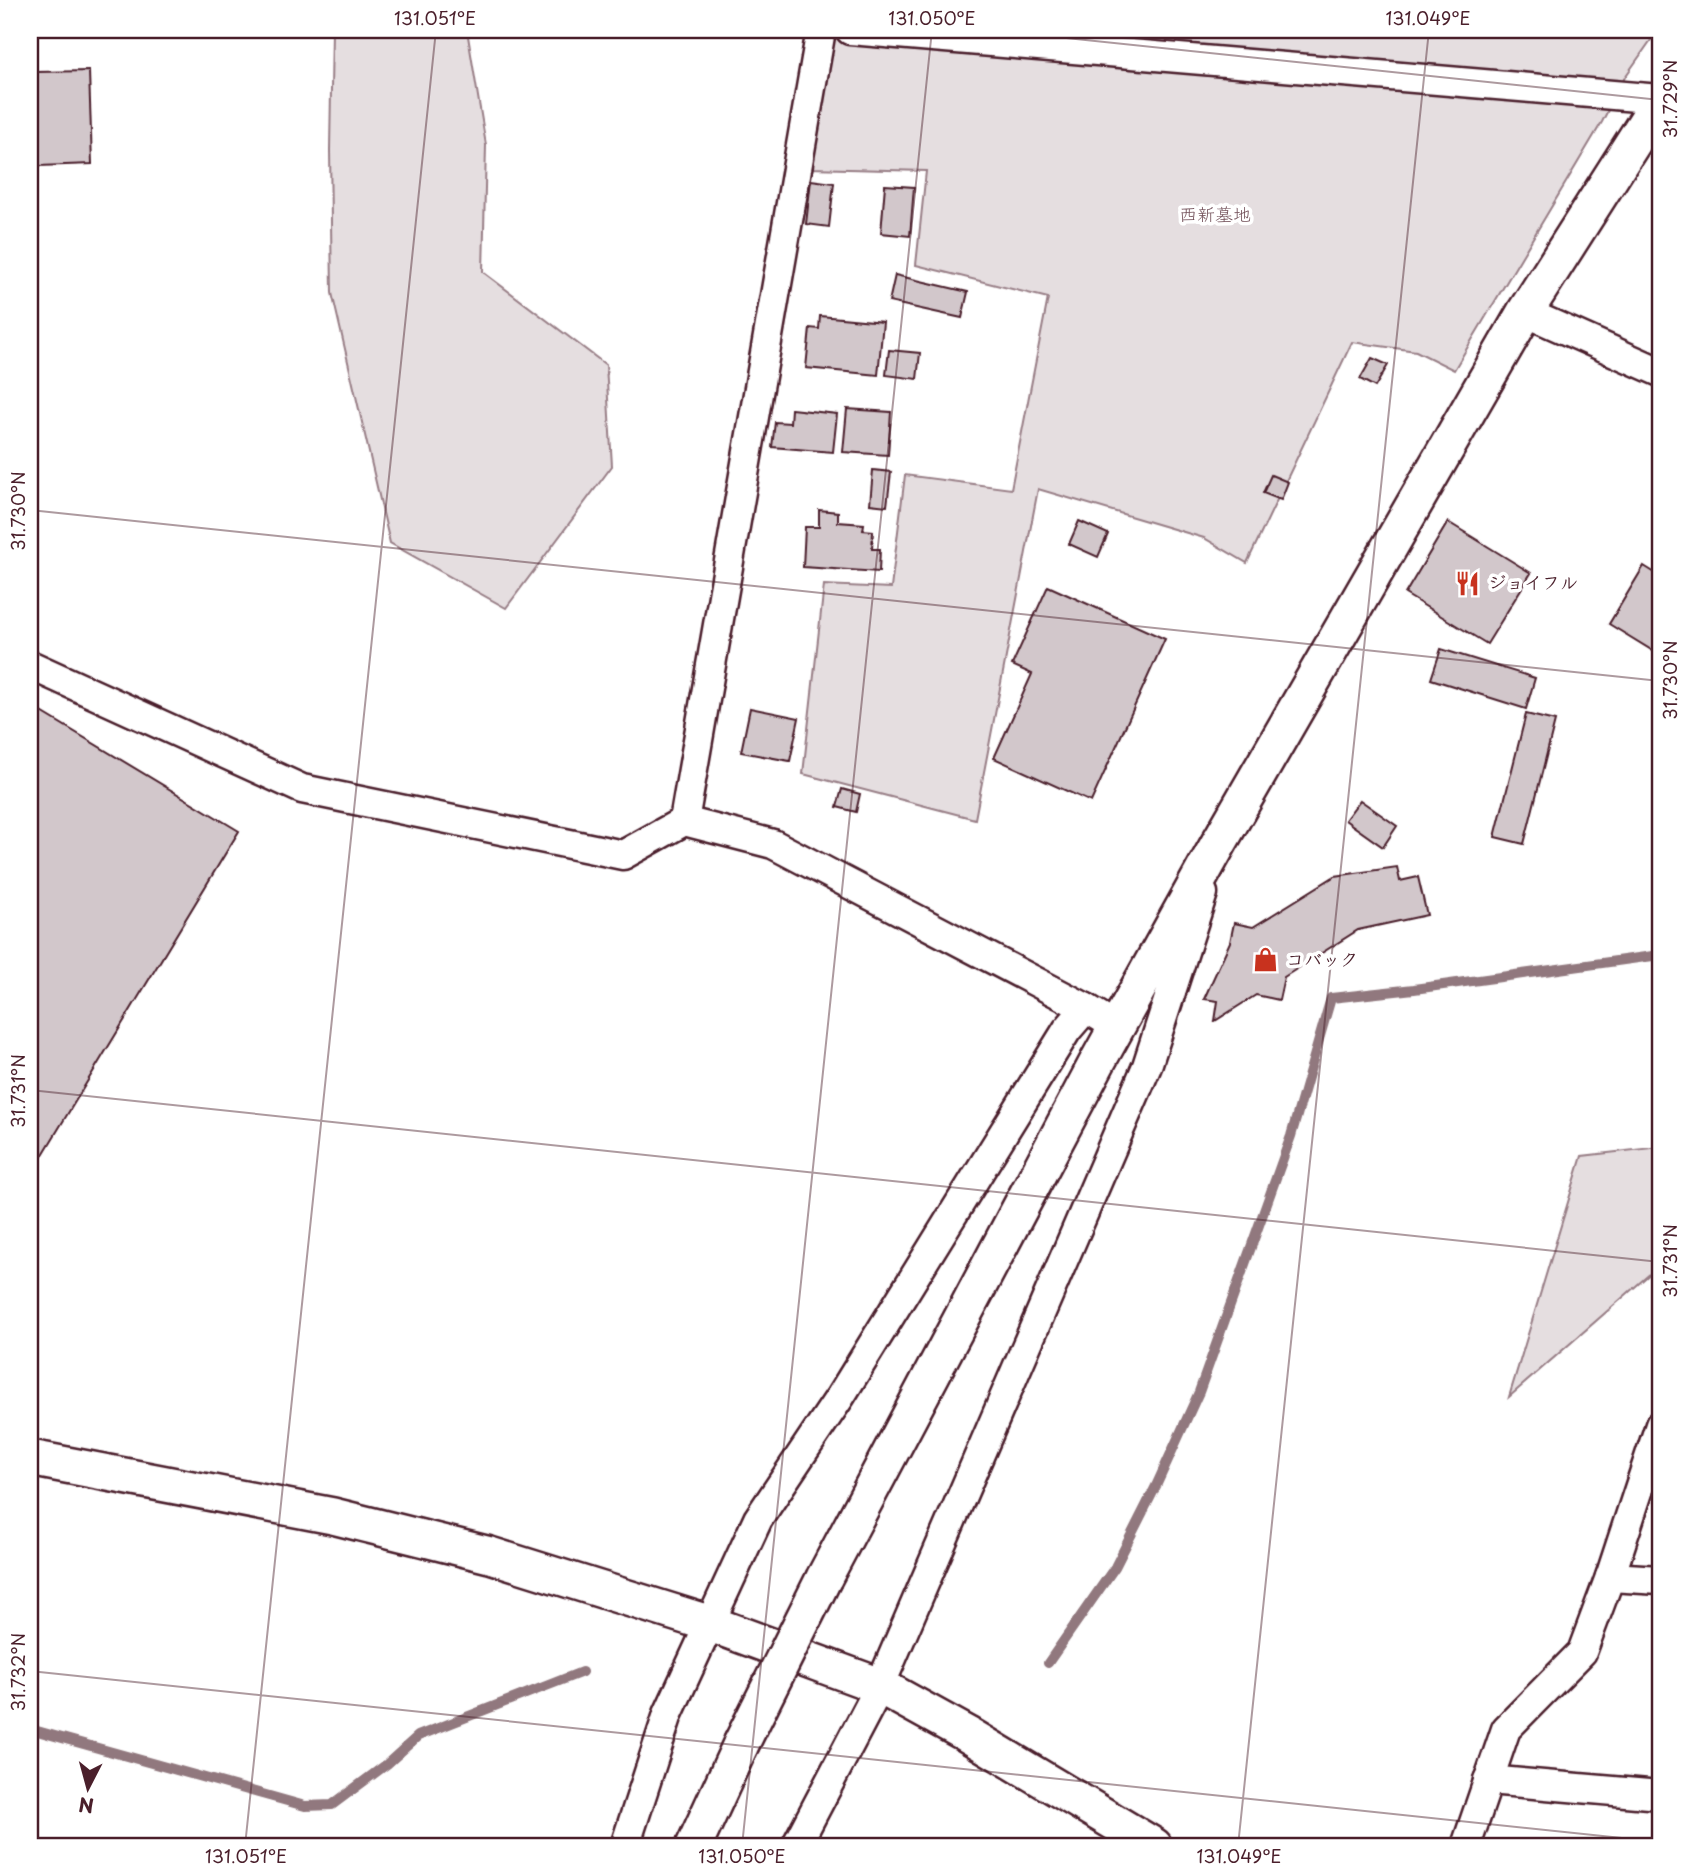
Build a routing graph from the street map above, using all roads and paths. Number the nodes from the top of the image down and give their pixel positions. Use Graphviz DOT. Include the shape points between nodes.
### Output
graph roads {
  1 [pos="821,30"];
  2 [pos="850,30"];
  3 [pos="1660,100"];
  4 [pos="1525,312"];
  5 [pos="1660,372"];
  6 [pos="30,665"];
  7 [pos="684,821"];
  8 [pos="1220,841"];
  9 [pos="1086,1009"];
  10 [pos="1117,1027"];
  11 [pos="1660,1424"];
  12 [pos="30,1458"];
  13 [pos="1610,1577"];
  14 [pos="1660,1580"];
  15 [pos="711,1624"];
  16 [pos="880,1686"];
  17 [pos="1489,1780"];
  18 [pos="1660,1795"];
  19 [pos="625,1846"];
  20 [pos="694,1846"];
  21 [pos="796,1846"];
  22 [pos="1154,1846"];
  23 [pos="1466,1846"];
  1 -- 7 [label="street"];
  2 -- 3 [label="street"];
  3 -- 4 [label="street"];
  4 -- 5 [label="street"];
  4 -- 8 [label="street"];
  6 -- 7 [label="street" via="302,789 623,855"];
  7 -- 9 [label="street" via="772,844"];
  8 -- 10 [label="street"];
  8 -- 16 [label="street" via="1147,1066"];
  9 -- 10 [label="street"];
  9 -- 15 [label="street" via="1067,1030 840,1397 758,1519"];
  10 -- 20 [label="street, bridge" via="824,1578"];
  11 -- 13 [label="street"];
  12 -- 15 [label="street" via="346,1519 490,1555"];
  13 -- 14 [label="street"];
  13 -- 17 [label="street" via="1582,1652 1506,1728"];
  15 -- 16 [label="street"];
  15 -- 19 [label="street" via="668,1714"];
  16 -- 21 [label="street"];
  16 -- 22 [label="street"];
  17 -- 18 [label="street"];
  17 -- 23 [label="street"];
}
